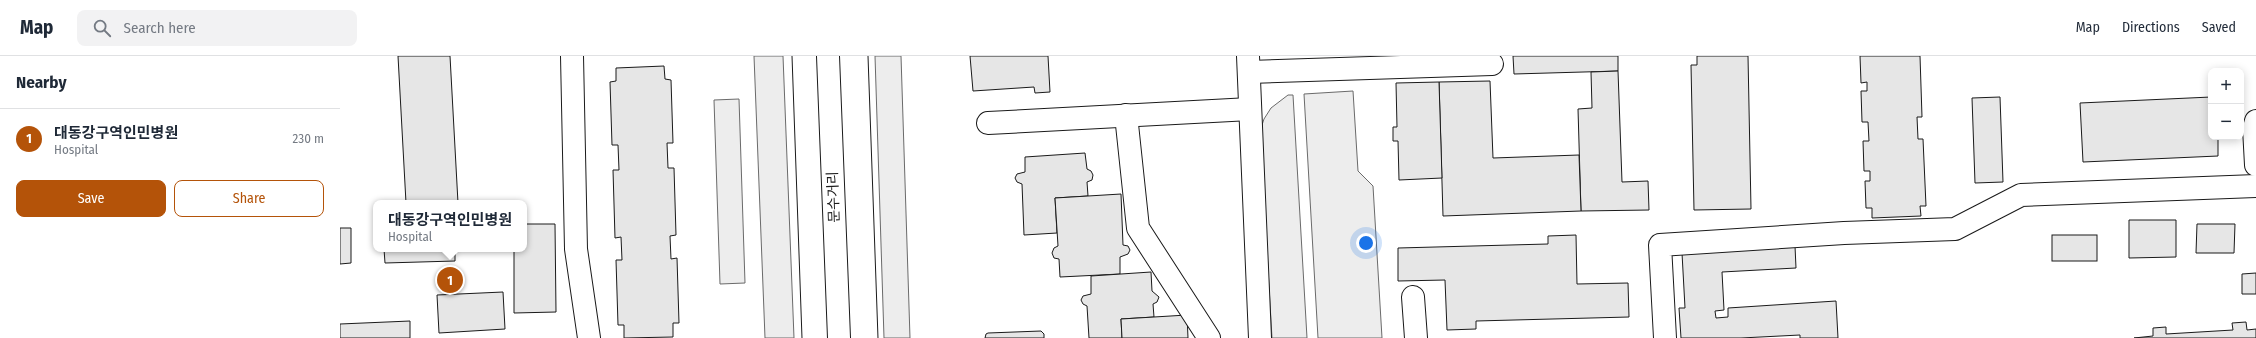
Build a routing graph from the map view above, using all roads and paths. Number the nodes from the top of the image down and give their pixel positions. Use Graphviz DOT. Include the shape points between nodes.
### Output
graph roads {
  1 [pos="572,56"];
  2 [pos="828,56"];
  3 [pos="1249,64"];
  4 [pos="1492,64"];
  5 [pos="1250,109"];
  6 [pos="1126,115"];
  7 [pos="2256,121"];
  8 [pos="988,123"];
  9 [pos="2256,165"];
  10 [pos="2256,186"];
  11 [pos="1413,297"];
  12 [pos="589,338"];
  13 [pos="839,338"];
  14 [pos="1209,338"];
  15 [pos="1260,338"];
  16 [pos="1416,338"];
  17 [pos="1664,338"];
  1 -- 12 [label="street" via="576,249"];
  2 -- 13 [label="street, 문수거리"];
  3 -- 4 [label="street"];
  3 -- 5 [label="street"];
  5 -- 6 [label="street"];
  5 -- 15 [label="street"];
  6 -- 8 [label="street"];
  6 -- 14 [label="street" via="1138,228"];
  7 -- 9 [label="street"];
  10 -- 17 [label="street" via="2021,195 1955,229 1844,233 1660,246"];
  11 -- 16 [label="street"];
}
